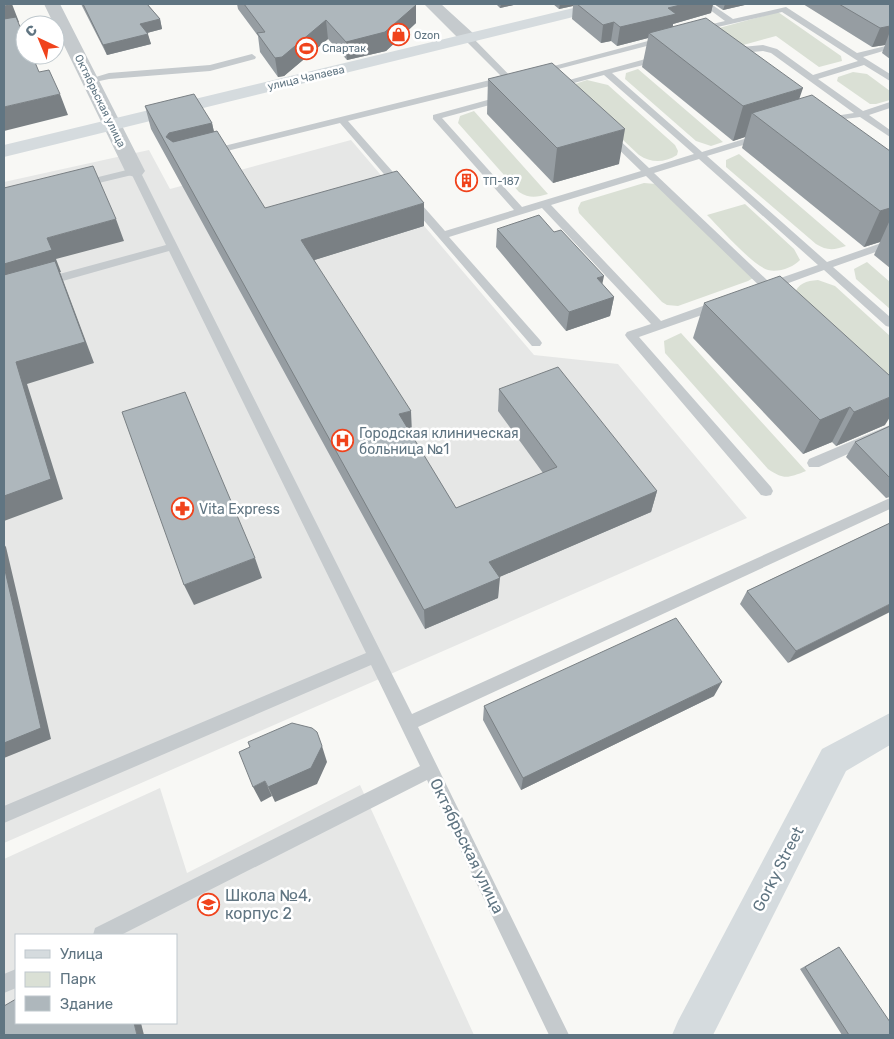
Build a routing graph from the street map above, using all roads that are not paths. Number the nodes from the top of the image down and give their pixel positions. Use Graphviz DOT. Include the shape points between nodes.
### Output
graph roads {
  1 [pos="432,4"];
  2 [pos="608,4"];
  3 [pos="706,4"];
  4 [pos="732,22"];
  5 [pos="65,35"];
  6 [pos="469,39"];
  7 [pos="890,47"];
  8 [pos="725,51"];
  9 [pos="670,55"];
  10 [pos="856,56"];
  11 [pos="252,57"];
  12 [pos="865,62"];
  13 [pos="606,72"];
  14 [pos="517,76"];
  15 [pos="811,78"];
  16 [pos="890,78"];
  17 [pos="90,80"];
  18 [pos="556,87"];
  19 [pos="890,105"];
  20 [pos="862,114"];
  21 [pos="342,120"];
  22 [pos="816,121"];
  23 [pos="112,125"];
  24 [pos="598,125"];
  25 [pos="772,134"];
  26 [pos="890,134"];
  27 [pos="4,151"];
  28 [pos="198,155"];
  29 [pos="700,155"];
  30 [pos="135,171"];
  31 [pos="648,172"];
  32 [pos="69,188"];
  33 [pos="544,204"];
  34 [pos="520,211"];
  35 [pos="444,235"];
  36 [pos="890,242"];
  37 [pos="172,247"];
  38 [pos="826,266"];
  39 [pos="32,286"];
  40 [pos="763,288"];
  41 [pos="731,300"];
  42 [pos="781,300"];
  43 [pos="890,323"];
  44 [pos="658,326"];
  45 [pos="536,343"];
  46 [pos="890,430"];
  47 [pos="814,463"];
  48 [pos="766,491"];
  49 [pos="890,503"];
  50 [pos="375,656"];
  51 [pos="408,724"];
  52 [pos="890,728"];
  53 [pos="430,770"];
  54 [pos="4,815"];
  55 [pos="104,934"];
  56 [pos="559,1035"];
  57 [pos="692,1035"];
  1 -- 6 [label="street"];
  2 -- 6 [label="street, улица Чапаева"];
  3 -- 4 [label="lane"];
  4 -- 10 [label="lane" via="783,9"];
  4 -- 14 [label="lane"];
  5 -- 17 [label="street, Октябрьская улица"];
  6 -- 14 [label="lane"];
  6 -- 23 [label="street, улица Чапаева"];
  7 -- 10 [label="lane"];
  8 -- 15 [label="lane" via="763,48 774,51"];
  9 -- 13 [label="lane"];
  10 -- 12 [label="lane"];
  11 -- 17 [label="lane" via="210,68"];
  12 -- 15 [label="lane"];
  12 -- 16 [label="lane"];
  13 -- 18 [label="lane"];
  13 -- 29 [label="lane"];
  14 -- 21 [label="lane"];
  14 -- 34 [label="lane" via="517,94 436,117"];
  15 -- 20 [label="lane"];
  17 -- 23 [label="street, Октябрьская улица"];
  19 -- 20 [label="lane"];
  20 -- 22 [label="lane"];
  20 -- 26 [label="lane"];
  21 -- 28 [label="lane"];
  21 -- 35 [label="lane"];
  23 -- 27 [label="street, улица Чапаева"];
  23 -- 30 [label="street, Октябрьская улица"];
  24 -- 31 [label="lane"];
  25 -- 29 [label="lane"];
  29 -- 31 [label="lane"];
  29 -- 38 [label="lane"];
  30 -- 32 [label="lane"];
  30 -- 37 [label="lane, Октябрьская улица"];
  31 -- 33 [label="lane"];
  31 -- 40 [label="lane"];
  33 -- 34 [label="lane"];
  33 -- 44 [label="lane"];
  34 -- 35 [label="lane"];
  35 -- 45 [label="lane"];
  36 -- 38 [label="lane"];
  37 -- 39 [label="lane"];
  37 -- 50 [label="lane, Октябрьская улица"];
  38 -- 40 [label="lane"];
  38 -- 43 [label="lane"];
  40 -- 42 [label="lane"];
  41 -- 44 [label="lane"];
  44 -- 48 [label="lane" via="631,335"];
  46 -- 47 [label="lane"];
  49 -- 51 [label="lane"];
  50 -- 51 [label="lane, Октябрьская улица"];
  50 -- 54 [label="lane"];
  51 -- 53 [label="lane, Октябрьская улица"];
  52 -- 57 [label="street, Gorky Street" via="834,760"];
  53 -- 55 [label="lane"];
  53 -- 56 [label="lane, Октябрьская улица"];
}
